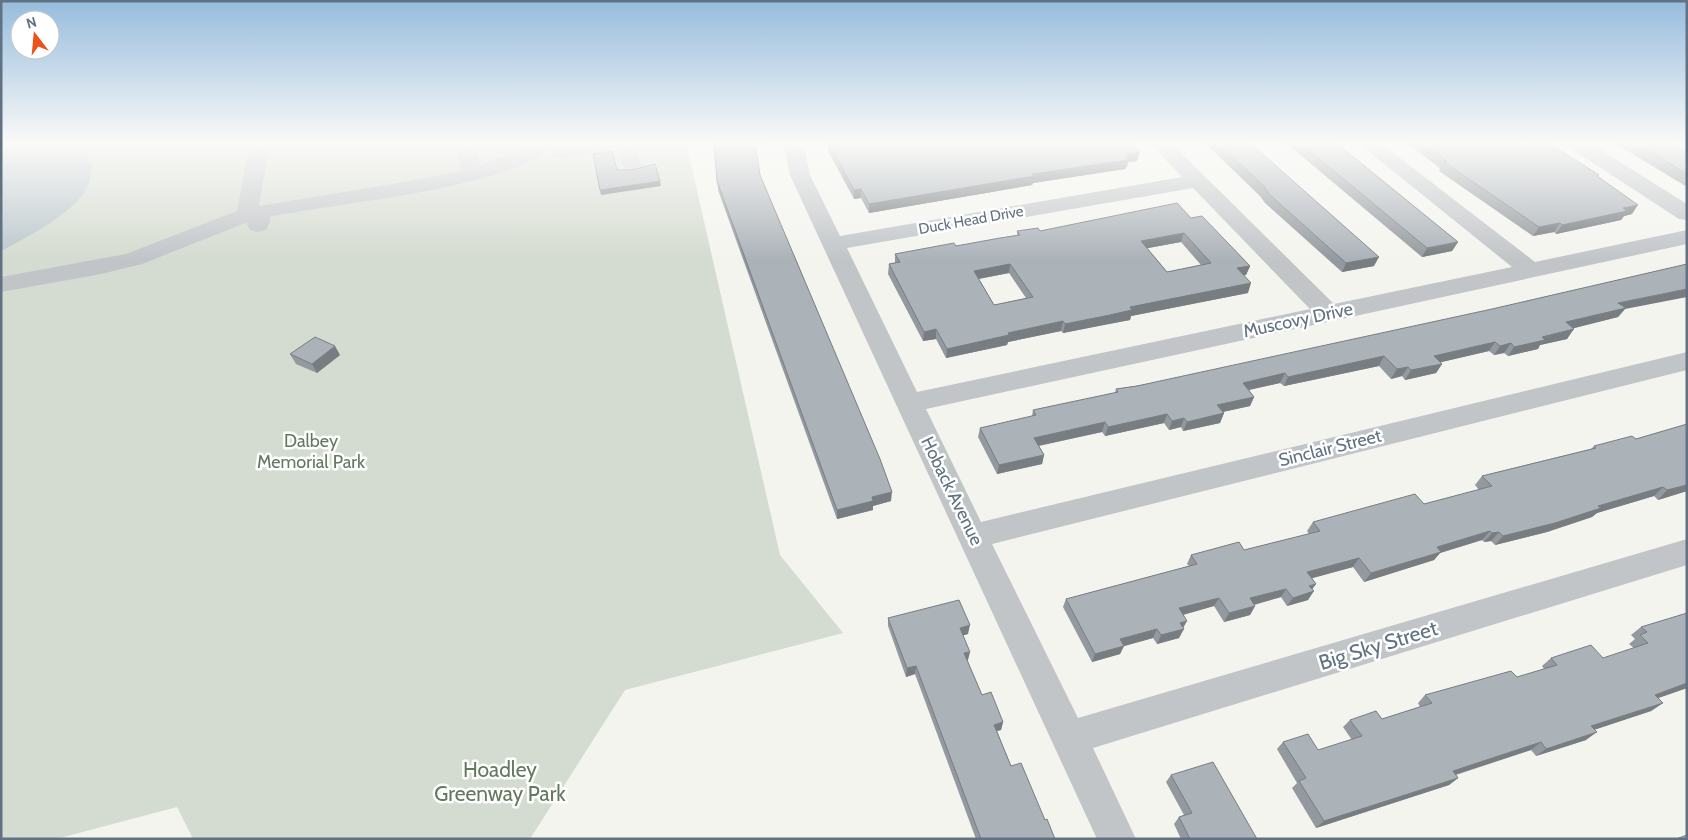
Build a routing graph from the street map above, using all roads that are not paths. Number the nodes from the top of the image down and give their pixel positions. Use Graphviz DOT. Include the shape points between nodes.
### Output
graph roads {
  1 [pos="253,181"];
  2 [pos="441,181"];
  3 [pos="803,181"];
  4 [pos="1196,181"];
  5 [pos="1197,181"];
  6 [pos="1418,181"];
  7 [pos="1636,181"];
  8 [pos="1687,214"];
  9 [pos="254,223"];
  10 [pos="1687,237"];
  11 [pos="833,244"];
  12 [pos="1530,270"];
  13 [pos="2,286"];
  14 [pos="1328,313"];
  15 [pos="1687,361"];
  16 [pos="909,403"];
  17 [pos="974,536"];
  18 [pos="1687,552"];
  19 [pos="1070,738"];
  20 [pos="1117,839"];
  1 -- 9 [label="street" via="247,210"];
  2 -- 9 [label="street"];
  3 -- 11 [label="street, Hoback Avenue"];
  4 -- 11 [label="street, Duck Head Drive"];
  5 -- 14 [label="street"];
  6 -- 12 [label="street"];
  7 -- 8 [label="street"];
  9 -- 13 [label="street" via="223,222 136,258"];
  10 -- 12 [label="street, Muscovy Drive"];
  11 -- 16 [label="street, Hoback Avenue"];
  12 -- 14 [label="street, Muscovy Drive"];
  14 -- 16 [label="street, Muscovy Drive"];
  15 -- 17 [label="street, Sinclair Street"];
  16 -- 17 [label="street, Hoback Avenue"];
  17 -- 19 [label="street, Hoback Avenue"];
  18 -- 19 [label="street, Big Sky Street"];
  19 -- 20 [label="street, Hoback Avenue"];
}
